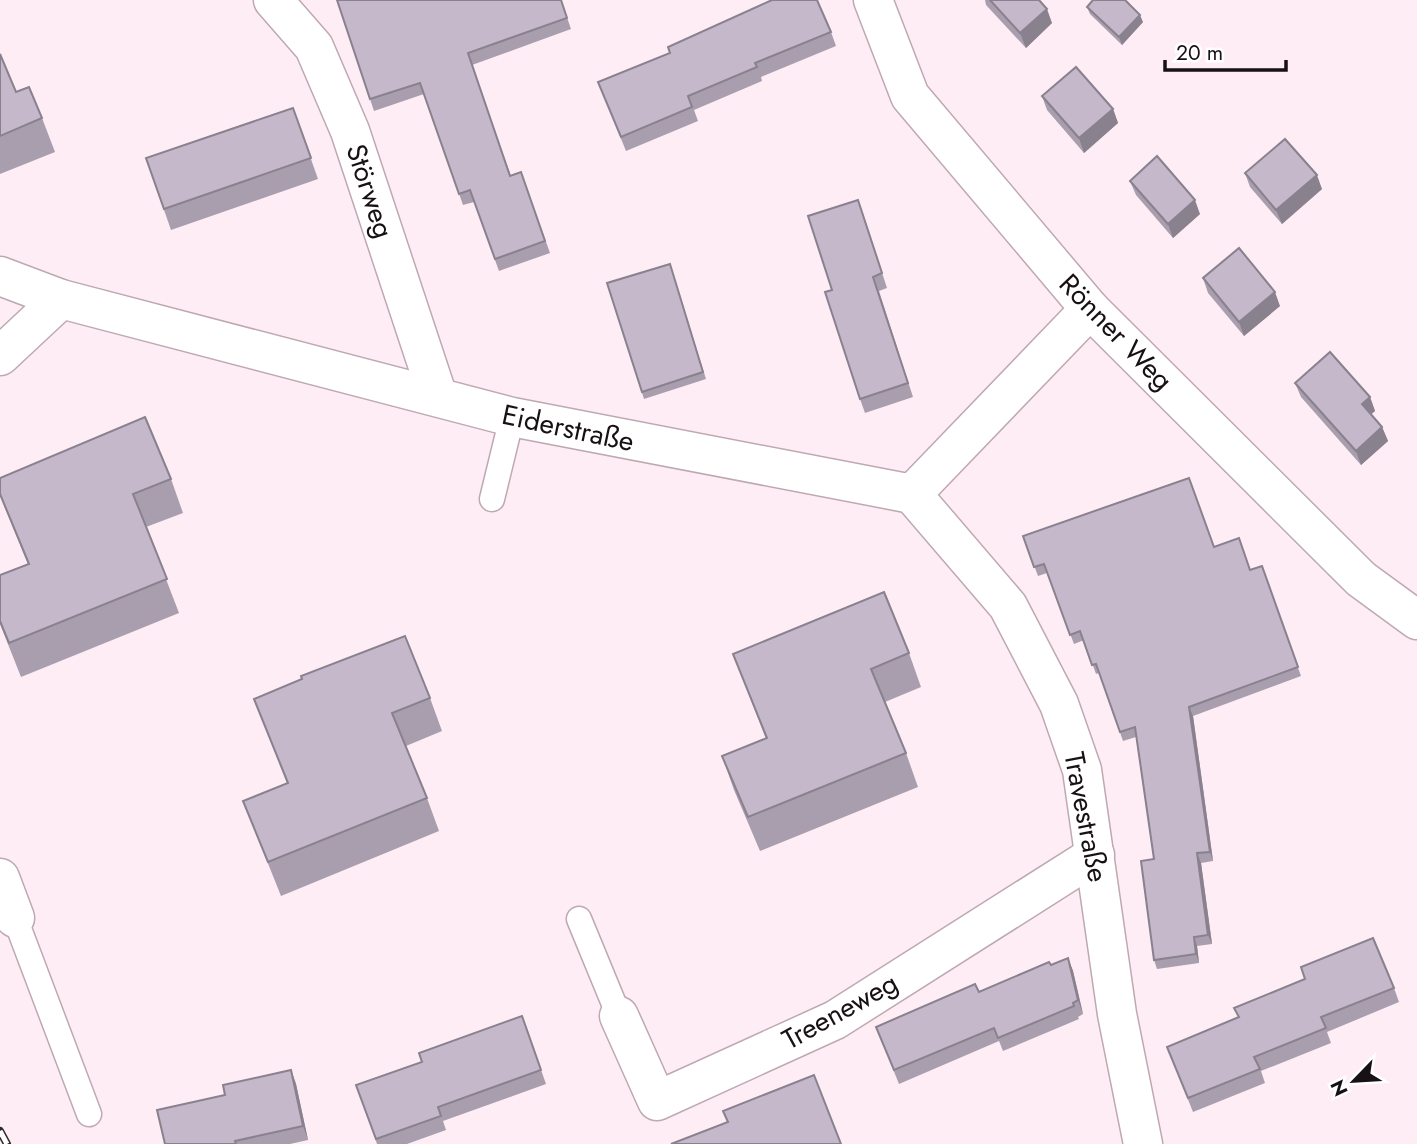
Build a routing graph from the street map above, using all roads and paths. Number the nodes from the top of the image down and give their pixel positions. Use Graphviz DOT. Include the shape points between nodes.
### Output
graph roads {
  1 [pos="273,0"];
  2 [pos="873,0"];
  3 [pos="0,276"];
  4 [pos="61,299"];
  5 [pos="1090,309"];
  6 [pos="0,356"];
  7 [pos="438,397"];
  8 [pos="512,417"];
  9 [pos="912,494"];
  10 [pos="492,499"];
  11 [pos="1417,620"];
  12 [pos="1095,855"];
  13 [pos="0,878"];
  14 [pos="15,918"];
  15 [pos="579,919"];
  16 [pos="619,1016"];
  17 [pos="89,1114"];
  18 [pos="1143,1144"];
  1 -- 7 [label="street, Störweg" via="314,47 350,131"];
  2 -- 5 [label="street, Rönner Weg" via="910,96"];
  3 -- 4 [label="street, Eiderstraße"];
  4 -- 6 [label="street"];
  4 -- 7 [label="street, Eiderstraße"];
  5 -- 9 [label="street"];
  5 -- 11 [label="street, Rönner Weg" via="1361,579"];
  7 -- 8 [label="street, Eiderstraße"];
  8 -- 9 [label="street, Eiderstraße"];
  8 -- 10 [label="lane"];
  9 -- 12 [label="street, Travestraße" via="1008,606 1036,656 1082,770"];
  12 -- 16 [label="street, Treeneweg" via="835,1020 657,1101"];
  12 -- 18 [label="street, Travestraße" via="1117,1014"];
  13 -- 14 [label="street"];
  14 -- 17 [label="lane"];
  15 -- 16 [label="lane"];
}
